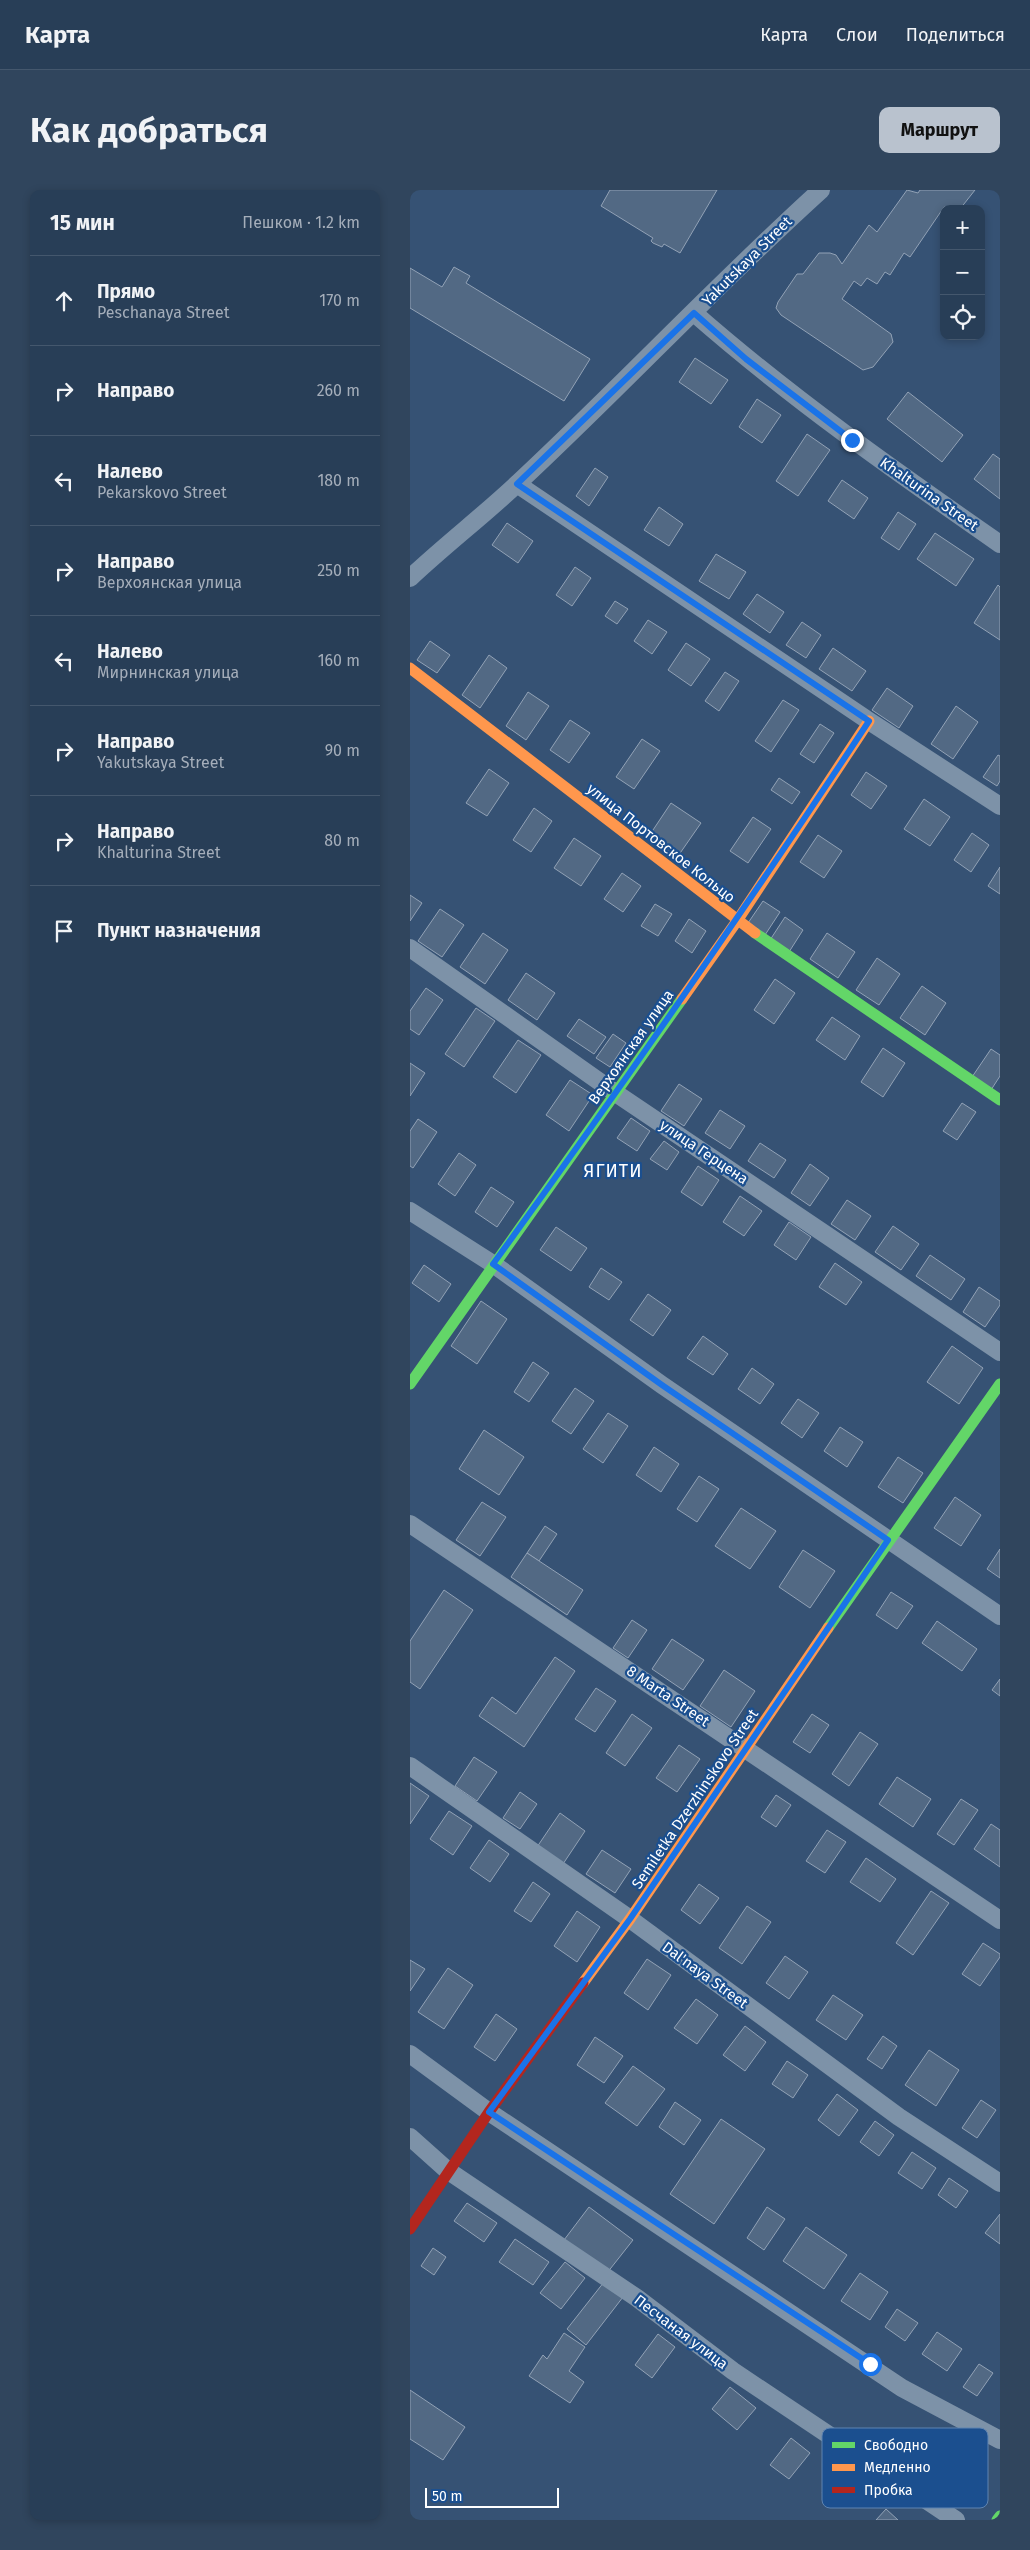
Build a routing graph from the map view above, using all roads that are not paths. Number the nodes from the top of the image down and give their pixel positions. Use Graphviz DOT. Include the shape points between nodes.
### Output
graph roads {
  1 [pos="821,190"];
  2 [pos="694,313"];
  3 [pos="517,484"];
  4 [pos="1000,544"];
  5 [pos="410,578"];
  6 [pos="410,668"];
  7 [pos="869,721"];
  8 [pos="1000,806"];
  9 [pos="737,921"];
  10 [pos="410,948"];
  11 [pos="617,1094"];
  12 [pos="1000,1100"];
  13 [pos="410,1211"];
  14 [pos="493,1264"];
  15 [pos="1000,1352"];
  16 [pos="410,1384"];
  17 [pos="1000,1384"];
  18 [pos="410,1524"];
  19 [pos="888,1540"];
  20 [pos="1000,1616"];
  21 [pos="748,1749"];
  22 [pos="410,1766"];
  23 [pos="630,1919"];
  24 [pos="1000,1920"];
  25 [pos="410,2054"];
  26 [pos="489,2112"];
  27 [pos="410,2138"];
  28 [pos="447,2170"];
  29 [pos="1000,2184"];
  30 [pos="410,2229"];
  31 [pos="977,2428"];
  32 [pos="822,2430"];
  33 [pos="988,2434"];
  34 [pos="1000,2440"];
  35 [pos="938,2508"];
  36 [pos="1000,2516"];
  37 [pos="956,2520"];
  38 [pos="997,2520"];
  1 -- 2 [label="street, Yakutskaya Street"];
  2 -- 3 [label="street, Yakutskaya Street"];
  2 -- 4 [label="street, Khalturina Street" via="746,359 852,440"];
  3 -- 5 [label="street, Yakutskaya Street"];
  3 -- 7 [label="street"];
  6 -- 9 [label="street, улица Портовское Кольцо"];
  7 -- 8 [label="street"];
  7 -- 9 [label="street, Верхоянская улица"];
  9 -- 11 [label="street, Верхоянская улица"];
  9 -- 12 [label="street, улица Портовское Кольцо"];
  10 -- 11 [label="street, улица Герцена"];
  11 -- 14 [label="street, Верхоянская улица"];
  11 -- 15 [label="street, улица Герцена"];
  13 -- 14 [label="street"];
  14 -- 16 [label="street, Верхоянская улица"];
  14 -- 19 [label="street"];
  17 -- 19 [label="street, Semiletka Dzerzhinskovo Street"];
  18 -- 21 [label="street, 8 Marta Street"];
  19 -- 20 [label="street"];
  19 -- 21 [label="street, Semiletka Dzerzhinskovo Street"];
  21 -- 23 [label="street, Semiletka Dzerzhinskovo Street"];
  21 -- 24 [label="street, 8 Marta Street"];
  22 -- 23 [label="street, Dal'naya Street"];
  23 -- 26 [label="street, Semiletka Dzerzhinskovo Street"];
  23 -- 29 [label="street, Dal'naya Street" via="899,2117"];
  25 -- 26 [label="street"];
  26 -- 28 [label="street, Semiletka Dzerzhinskovo Street"];
  26 -- 31 [label="street" via="902,2388"];
  27 -- 28 [label="street, Песчаная улица"];
  28 -- 30 [label="street, Semiletka Dzerzhinskovo Street"];
  28 -- 32 [label="street, Песчаная улица" via="636,2298 734,2371"];
  33 -- 34 [label="street"];
  35 -- 37 [label="street, Песчаная улица"];
  36 -- 38 [label="street"];
}
